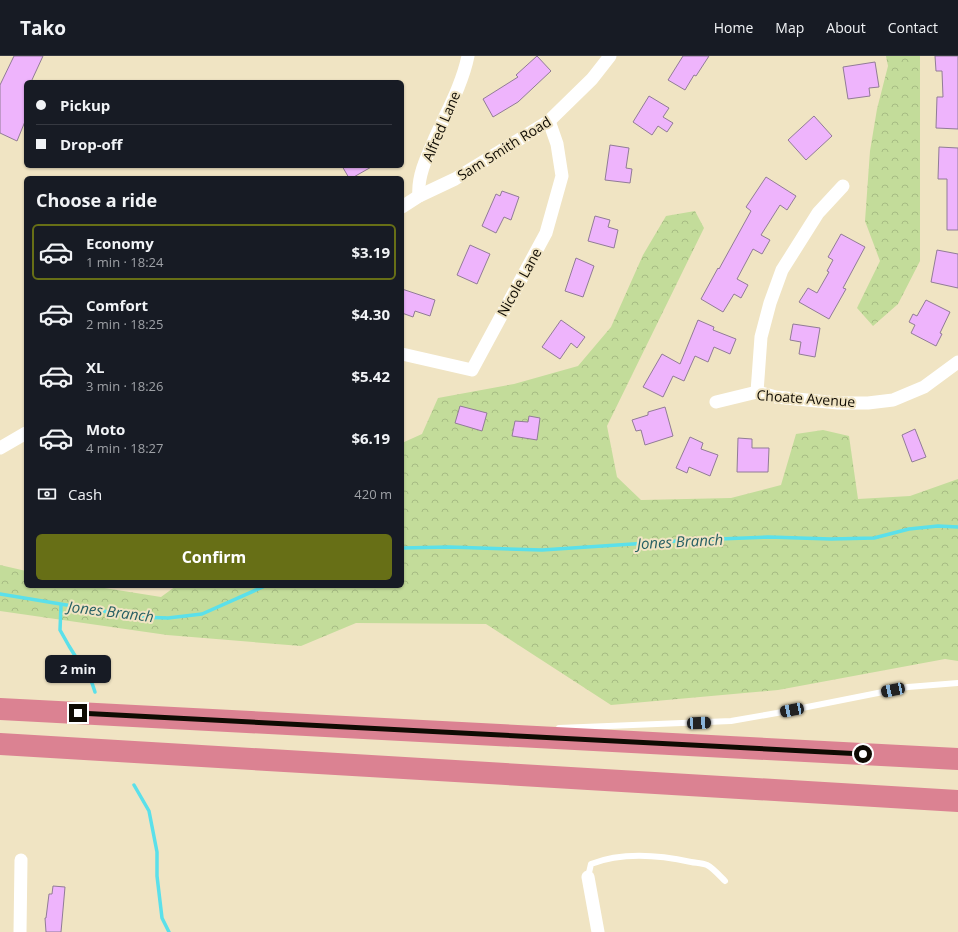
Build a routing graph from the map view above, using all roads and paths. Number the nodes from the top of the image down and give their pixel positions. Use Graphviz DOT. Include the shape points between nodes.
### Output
graph roads {
  1 [pos="468,56"];
  2 [pos="610,56"];
  3 [pos="549,121"];
  4 [pos="843,186"];
  5 [pos="419,196"];
  6 [pos="404,206"];
  7 [pos="404,354"];
  8 [pos="958,362"];
  9 [pos="757,392"];
  10 [pos="716,402"];
  11 [pos="24,433"];
  12 [pos="0,448"];
  13 [pos="958,683"];
  14 [pos="0,709"];
  15 [pos="554,729"];
  16 [pos="539,731"];
  17 [pos="500,735"];
  18 [pos="0,744"];
  19 [pos="958,760"];
  20 [pos="958,801"];
  21 [pos="21,860"];
  22 [pos="588,877"];
  23 [pos="725,881"];
  24 [pos="20,932"];
  25 [pos="598,932"];
  1 -- 5 [label="street, Alfred Lane" via="465,72 425,161 418,189"];
  2 -- 3 [label="street, Sam Smith Road" via="592,79"];
  3 -- 5 [label="street, Sam Smith Road" via="455,179"];
  3 -- 7 [label="street, Nicole Lane" via="558,144 562,176 546,233 472,370"];
  4 -- 9 [label="street" via="818,213 782,270 770,303 762,337"];
  5 -- 6 [label="street, Sam Smith Road"];
  8 -- 9 [label="street, Choate Avenue" via="924,388 892,400 838,403 776,397"];
  9 -- 10 [label="street, Choate Avenue"];
  11 -- 12 [label="street"];
  13 -- 15 [label="lane" via="908,687 731,721"];
  14 -- 17 [label="highway"];
  16 -- 17 [label="lane"];
  17 -- 19 [label="highway"];
  18 -- 20 [label="highway"];
  21 -- 24 [label="street"];
  22 -- 23 [label="lane" via="590,864 620,857 640,856 676,858 708,865"];
  22 -- 25 [label="street"];
}
